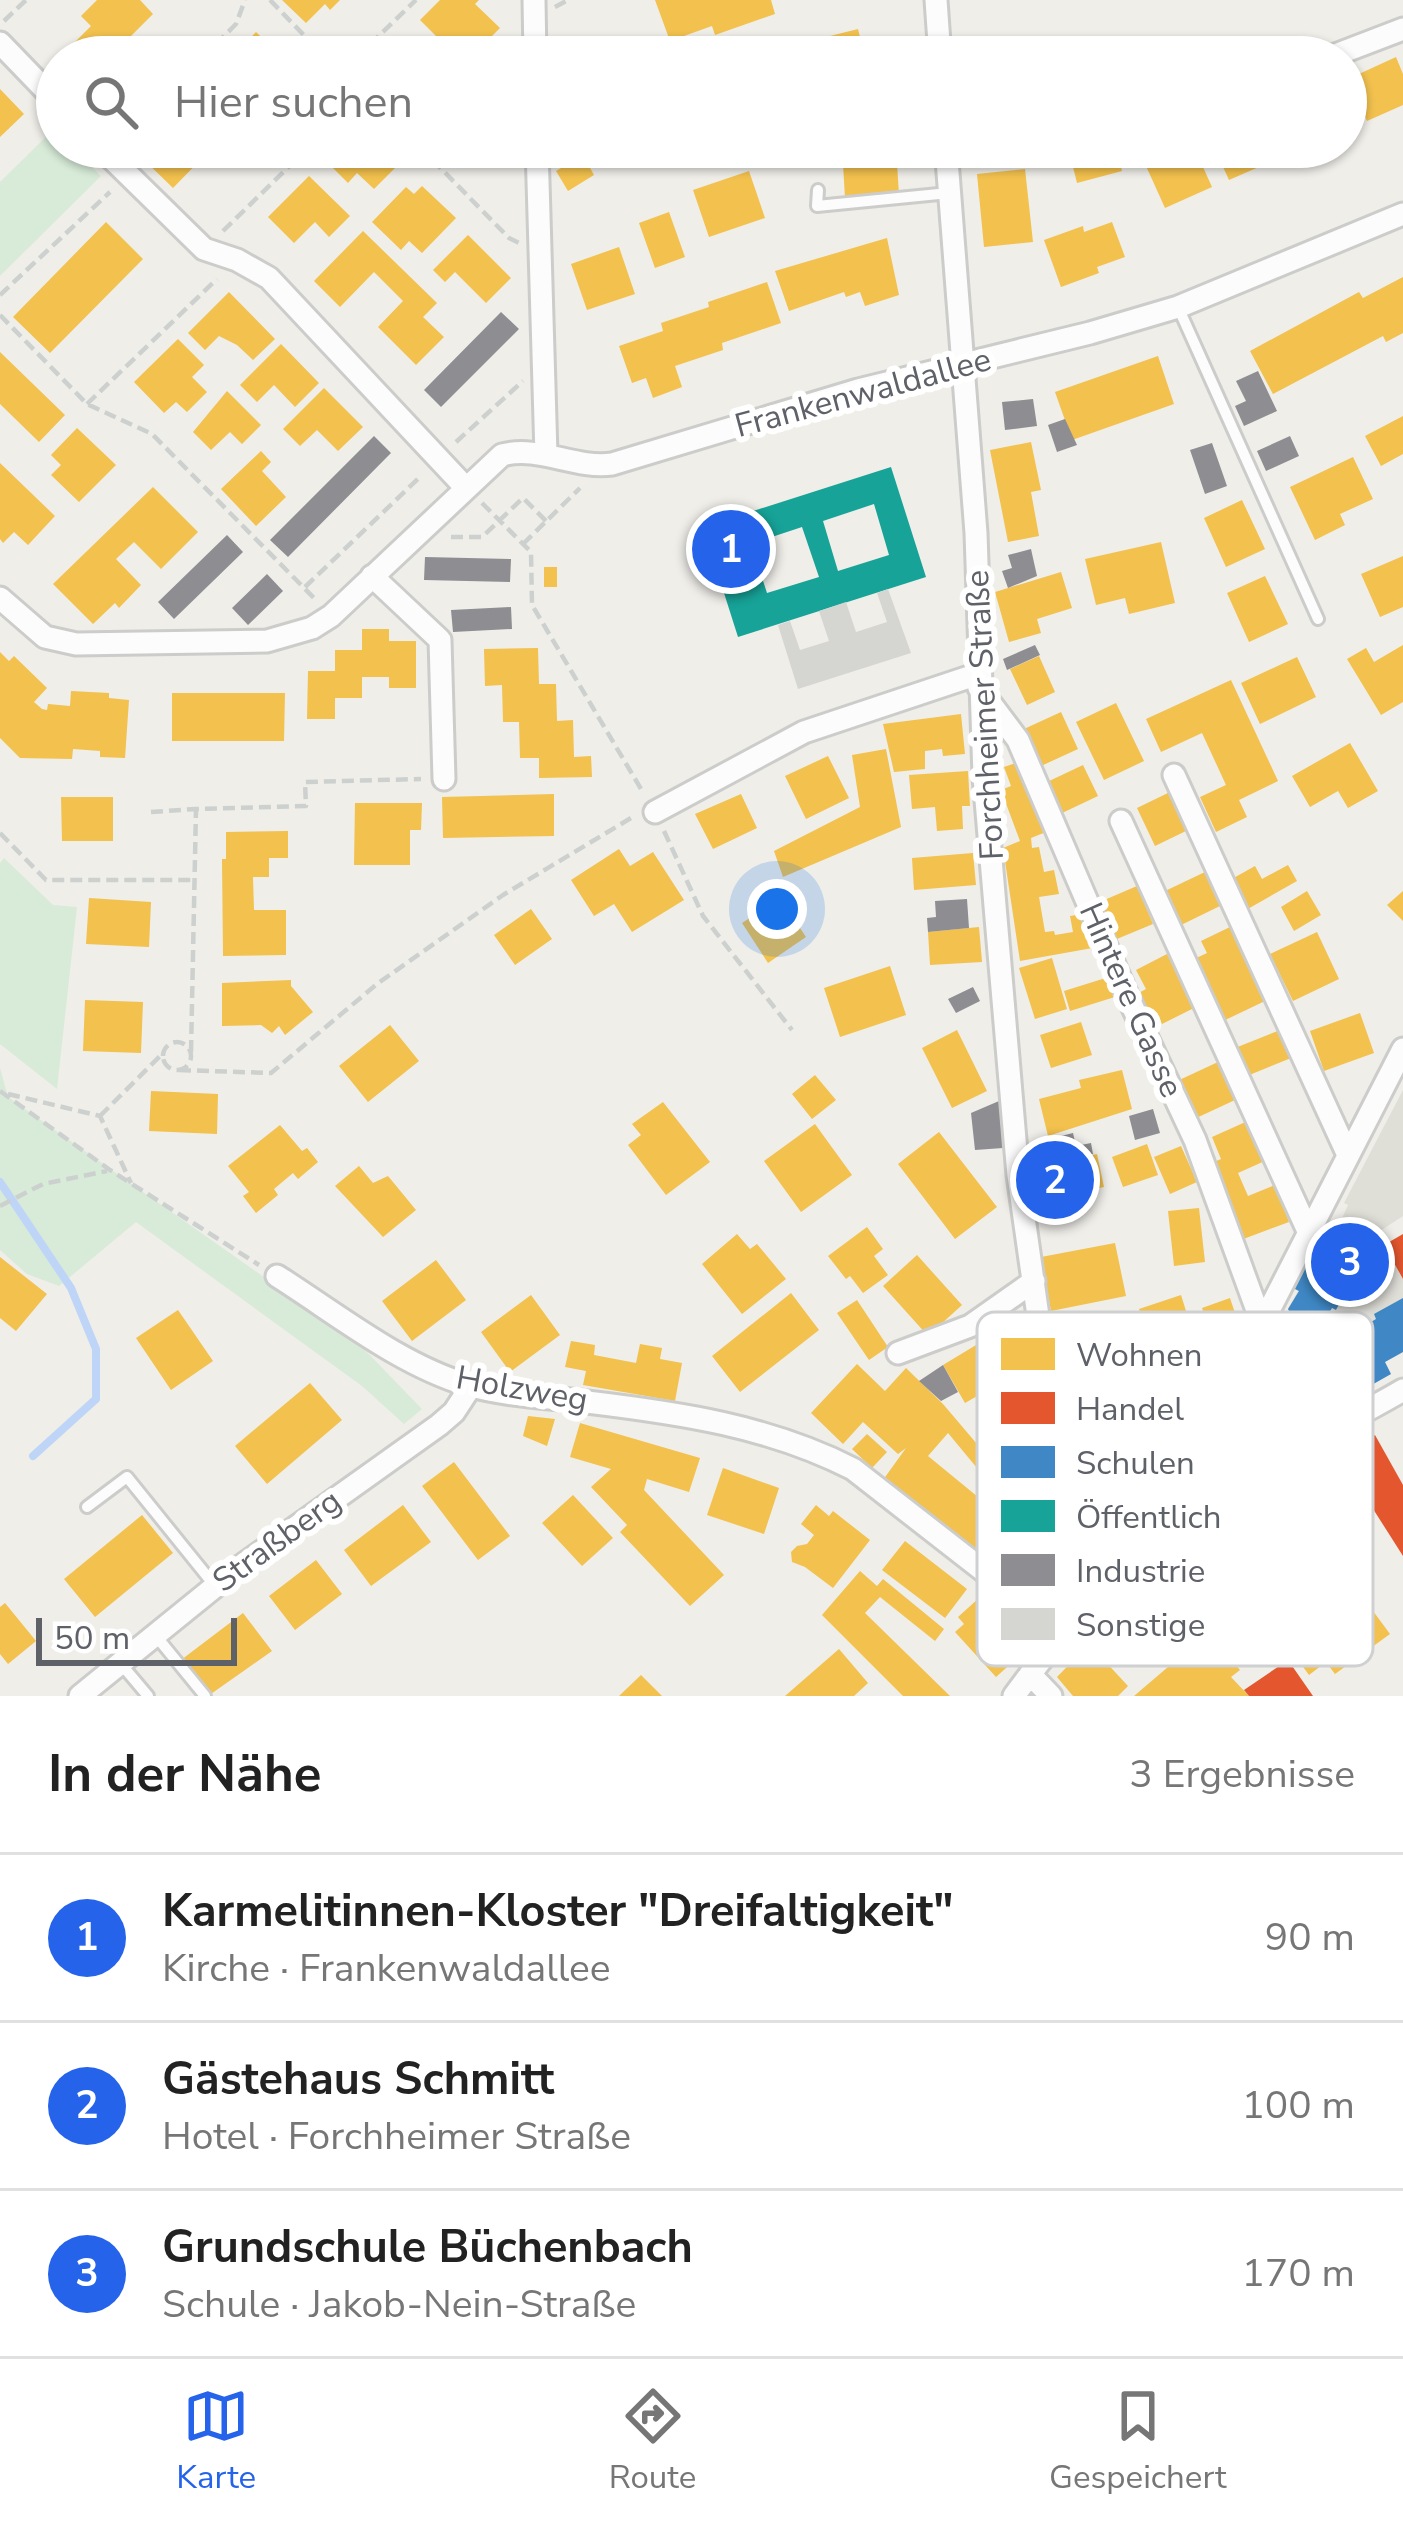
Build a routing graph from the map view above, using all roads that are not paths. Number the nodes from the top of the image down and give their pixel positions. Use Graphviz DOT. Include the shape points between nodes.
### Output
graph roads {
  1 [pos="534,0"];
  2 [pos="936,0"];
  3 [pos="1403,29"];
  4 [pos="535,36"];
  5 [pos="939,36"];
  6 [pos="1367,43"];
  7 [pos="0,44"];
  8 [pos="36,81"];
  9 [pos="120,168"];
  10 [pos="537,168"];
  11 [pos="947,168"];
  12 [pos="818,190"];
  13 [pos="949,193"];
  14 [pos="1403,214"];
  15 [pos="1178,307"];
  16 [pos="962,364"];
  17 [pos="546,455"];
  18 [pos="465,487"];
  19 [pos="372,576"];
  20 [pos="0,598"];
  21 [pos="1318,620"];
  22 [pos="979,680"];
  23 [pos="1174,775"];
  24 [pos="444,779"];
  25 [pos="653,809"];
  26 [pos="1121,821"];
  27 [pos="1403,1048"];
  28 [pos="1347,1153"];
  29 [pos="1308,1232"];
  30 [pos="277,1276"];
  31 [pos="1034,1281"];
  32 [pos="990,1312"];
  33 [pos="1038,1312"];
  34 [pos="1258,1312"];
  35 [pos="1268,1312"];
  36 [pos="977,1321"];
  37 [pos="898,1353"];
  38 [pos="471,1386"];
  39 [pos="1403,1390"];
  40 [pos="1373,1407"];
  41 [pos="87,1507"];
  42 [pos="977,1564"];
  43 [pos="215,1586"];
  44 [pos="154,1634"];
  45 [pos="119,1662"];
  46 [pos="1036,1666"];
  47 [pos="1030,1674"];
  48 [pos="80,1696"];
  49 [pos="148,1696"];
  50 [pos="205,1696"];
  51 [pos="1014,1696"];
  52 [pos="1051,1696"];
  1 -- 4 [label="street"];
  2 -- 5 [label="street"];
  3 -- 6 [label="street"];
  7 -- 8 [label="street"];
  9 -- 18 [label="street" via="204,249 268,278"];
  10 -- 17 [label="street"];
  11 -- 13 [label="street, Forchheimer Straße"];
  12 -- 13 [label="lane" via="818,206"];
  13 -- 16 [label="street, Forchheimer Straße"];
  14 -- 15 [label="street, Frankenwaldallee"];
  15 -- 16 [label="street, Frankenwaldallee"];
  15 -- 21 [label="lane"];
  16 -- 17 [label="street, Frankenwaldallee" via="612,464"];
  16 -- 22 [label="street, Forchheimer Straße"];
  17 -- 18 [label="street, Frankenwaldallee" via="502,455"];
  18 -- 19 [label="street, Frankenwaldallee"];
  19 -- 20 [label="street, Frankenwaldallee" via="312,628 267,641 76,644 45,637"];
  19 -- 24 [label="street" via="440,640"];
  22 -- 25 [label="street" via="804,732"];
  22 -- 31 [label="street, Forchheimer Straße" via="1016,1156"];
  22 -- 34 [label="street, Hintere Gasse" via="1018,740 1195,1139"];
  23 -- 28 [label="street"];
  26 -- 29 [label="street"];
  27 -- 28 [label="street"];
  28 -- 29 [label="street"];
  29 -- 35 [label="street"];
  30 -- 38 [label="street, Holzweg" via="430,1371"];
  31 -- 32 [label="street"];
  31 -- 33 [label="street, Forchheimer Straße"];
  36 -- 37 [label="street"];
  38 -- 42 [label="street, Holzweg" via="771,1433 853,1469"];
  38 -- 43 [label="street, Straßberg" via="439,1425"];
  39 -- 40 [label="street"];
  41 -- 43 [label="lane" via="127,1477"];
  43 -- 44 [label="street, Straßberg"];
  44 -- 45 [label="street, Straßberg"];
  44 -- 50 [label="lane"];
  45 -- 48 [label="street, Straßberg"];
  45 -- 49 [label="lane"];
  46 -- 47 [label="street"];
  47 -- 51 [label="street"];
  47 -- 52 [label="street"];
}
